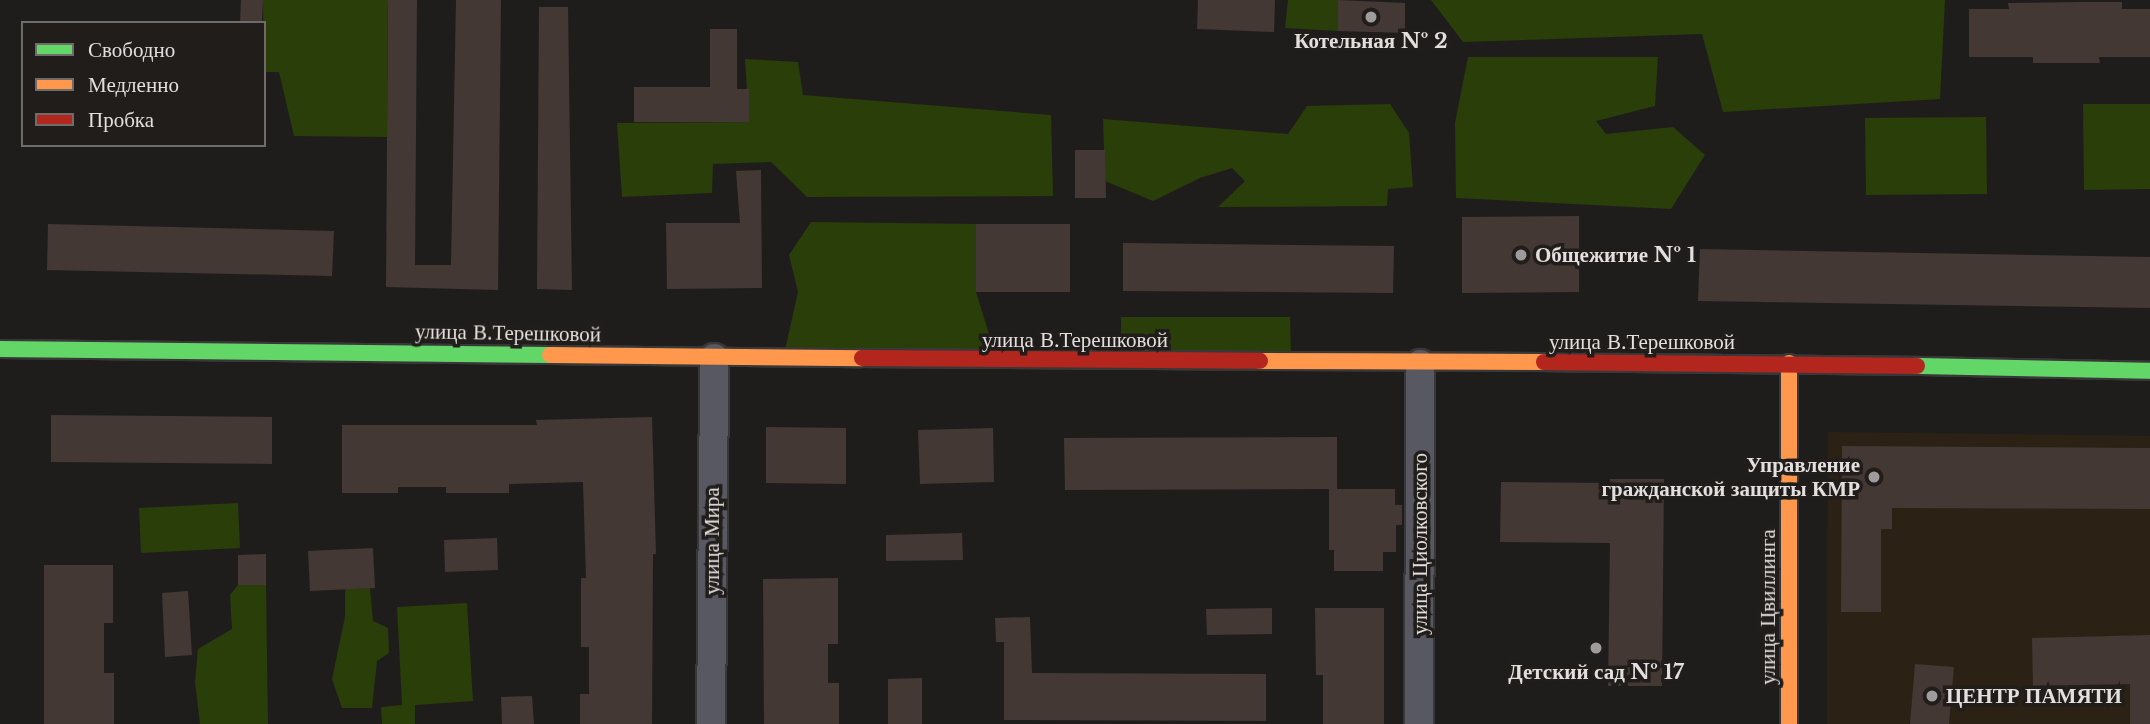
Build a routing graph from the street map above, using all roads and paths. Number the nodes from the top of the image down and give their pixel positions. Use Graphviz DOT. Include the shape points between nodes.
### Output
graph roads {
  1 [pos="0,349"];
  2 [pos="713,358"];
  3 [pos="1789,363"];
  4 [pos="1420,364"];
  5 [pos="2150,371"];
  6 [pos="710,724"];
  7 [pos="1419,724"];
  8 [pos="1789,724"];
  1 -- 2 [label="main road, улица В.Терешковой"];
  2 -- 4 [label="main road, улица В.Терешковой"];
  2 -- 6 [label="street, улица Мира"];
  3 -- 4 [label="main road, улица В.Терешковой"];
  3 -- 5 [label="main road, улица В.Терешковой"];
  3 -- 8 [label="main road, улица Цвиллинга"];
  4 -- 7 [label="street, улица Циолковского"];
}
